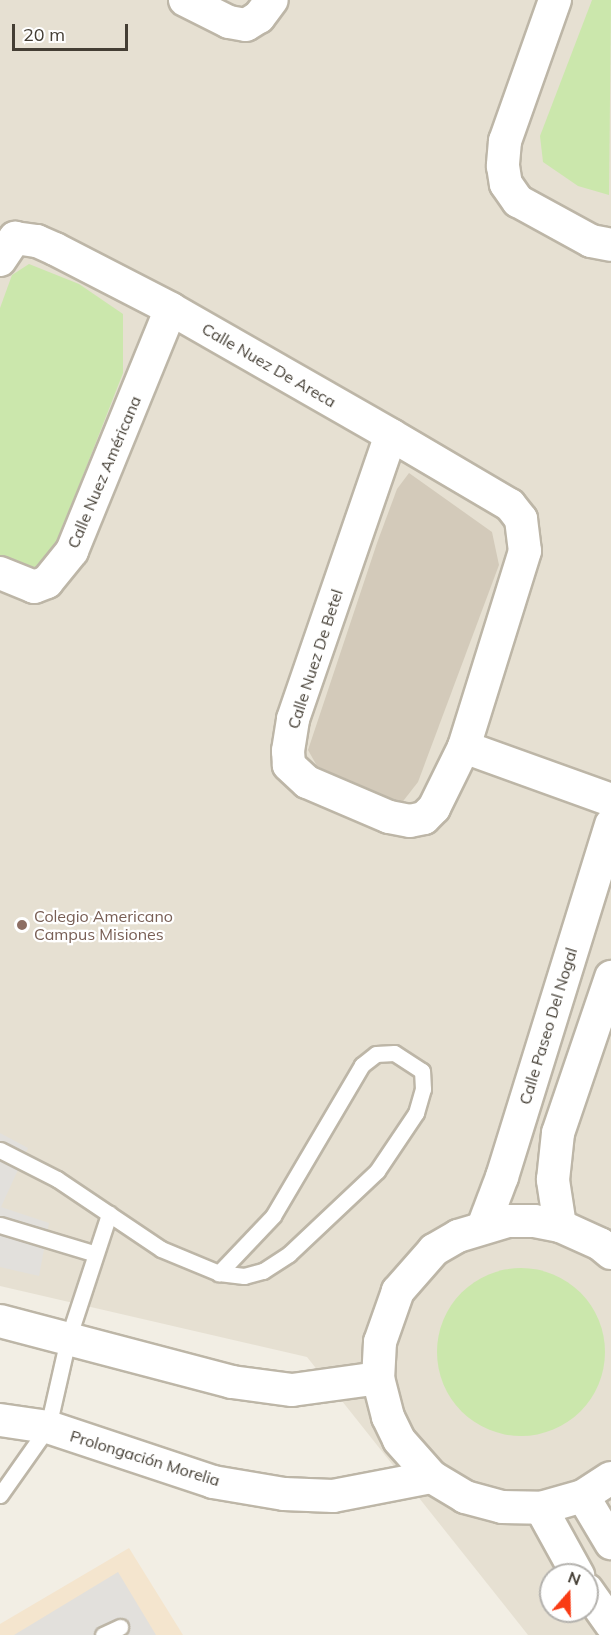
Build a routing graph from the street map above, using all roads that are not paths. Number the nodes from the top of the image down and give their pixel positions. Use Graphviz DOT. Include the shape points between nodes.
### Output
graph roads {
  1 [pos="184,0"];
  2 [pos="272,0"];
  3 [pos="555,0"];
  4 [pos="611,245"];
  5 [pos="0,260"];
  6 [pos="171,309"];
  7 [pos="391,435"];
  8 [pos="510,505"];
  9 [pos="0,573"];
  10 [pos="464,747"];
  11 [pos="611,800"];
  12 [pos="611,824"];
  13 [pos="611,977"];
  14 [pos="0,1149"];
  15 [pos="109,1214"];
  16 [pos="0,1225"];
  17 [pos="560,1226"];
  18 [pos="483,1227"];
  19 [pos="611,1253"];
  20 [pos="93,1254"];
  21 [pos="219,1273"];
  22 [pos="0,1321"];
  23 [pos="68,1339"];
  24 [pos="378,1378"];
  25 [pos="0,1420"];
  26 [pos="48,1427"];
  27 [pos="432,1477"];
  28 [pos="611,1478"];
  29 [pos="0,1495"];
  30 [pos="583,1496"];
  31 [pos="541,1508"];
  32 [pos="611,1543"];
  33 [pos="571,1563"];
  34 [pos="599,1607"];
  35 [pos="611,1624"];
  36 [pos="120,1626"];
  37 [pos="103,1635"];
  1 -- 2 [label="street" via="229,22 246,25 259,17"];
  3 -- 4 [label="street" via="505,141 506,184 518,201 591,242"];
  5 -- 6 [label="street, Calle Nuez De Areca" via="7,244 23,237 55,249"];
  6 -- 7 [label="street, Calle Nuez De Areca"];
  6 -- 9 [label="street, Calle Nuez Américana" via="72,551 47,582 34,587"];
  7 -- 8 [label="street, Calle Nuez De Areca"];
  7 -- 10 [label="street, Calle Nuez De Betel" via="293,719 289,765 307,782 389,817 410,821 424,818 434,808"];
  8 -- 10 [label="street, Calle Nuez De Betel" via="525,533 525,551"];
  10 -- 11 [label="street"];
  12 -- 18 [label="street, Calle Paseo Del Nogal"];
  13 -- 17 [label="street" via="558,1133 553,1180"];
  14 -- 15 [label="lane" via="57,1179"];
  15 -- 20 [label="lane"];
  15 -- 21 [label="lane" via="161,1249"];
  16 -- 20 [label="lane"];
  17 -- 18 [label="street" via="508,1221"];
  17 -- 19 [label="street"];
  18 -- 24 [label="street" via="434,1250 398,1291 380,1342"];
  20 -- 23 [label="lane"];
  21 -- 21 [label="lane" via="244,1276 262,1271 290,1254 337,1212 377,1171 416,1113 423,1089 422,1071 394,1053 376,1054 362,1065 273,1216"];
  22 -- 23 [label="street"];
  23 -- 24 [label="street" via="232,1382 292,1390"];
  23 -- 26 [label="lane"];
  24 -- 27 [label="street" via="388,1417 399,1440"];
  25 -- 26 [label="street, Prolongación Morelia"];
  26 -- 27 [label="street, Prolongación Morelia" via="213,1482 284,1494 333,1496"];
  26 -- 29 [label="lane"];
  27 -- 31 [label="street" via="465,1497 502,1507"];
  28 -- 30 [label="street"];
  30 -- 31 [label="street"];
  30 -- 32 [label="street"];
  31 -- 33 [label="street"];
  34 -- 35 [label="street"];
  36 -- 37 [label="lane"];
}
